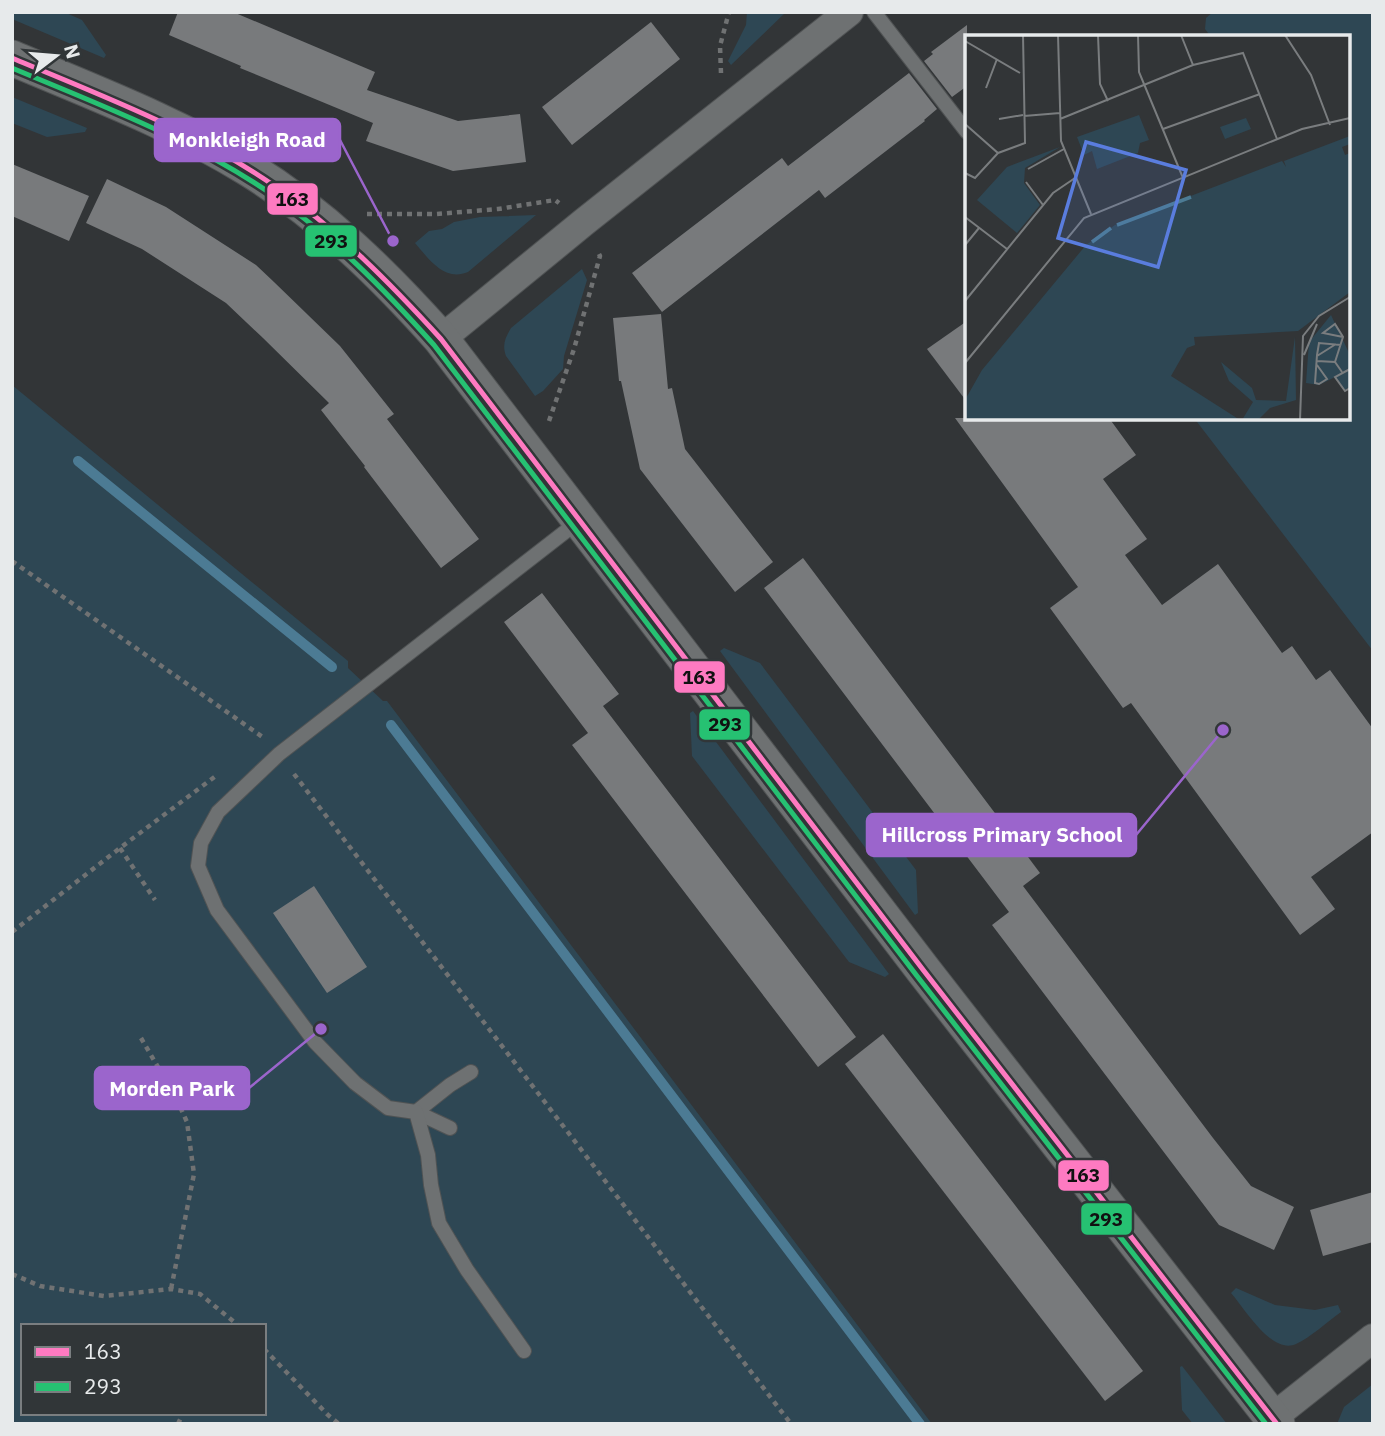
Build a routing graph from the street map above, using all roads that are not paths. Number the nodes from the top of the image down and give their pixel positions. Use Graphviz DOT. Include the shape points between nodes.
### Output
graph roads {
  1 [pos="849,12"];
  2 [pos="874,12"];
  3 [pos="12,58"];
  4 [pos="965,129"];
  5 [pos="441,339"];
  6 [pos="580,520"];
  7 [pos="471,1072"];
  8 [pos="416,1112"];
  9 [pos="450,1128"];
  10 [pos="1373,1338"];
  11 [pos="524,1351"];
  12 [pos="1274,1421"];
  1 -- 5 [label="street"];
  2 -- 4 [label="lane"];
  3 -- 5 [label="street" via="192,136 250,170 312,214 367,262"];
  5 -- 6 [label="street"];
  6 -- 8 [label="lane" via="279,754 218,811 201,843 198,866 217,910 315,1042 355,1083 388,1108"];
  6 -- 12 [label="street"];
  7 -- 8 [label="lane"];
  8 -- 9 [label="lane"];
  8 -- 11 [label="lane" via="439,1223"];
  10 -- 12 [label="street"];
}
